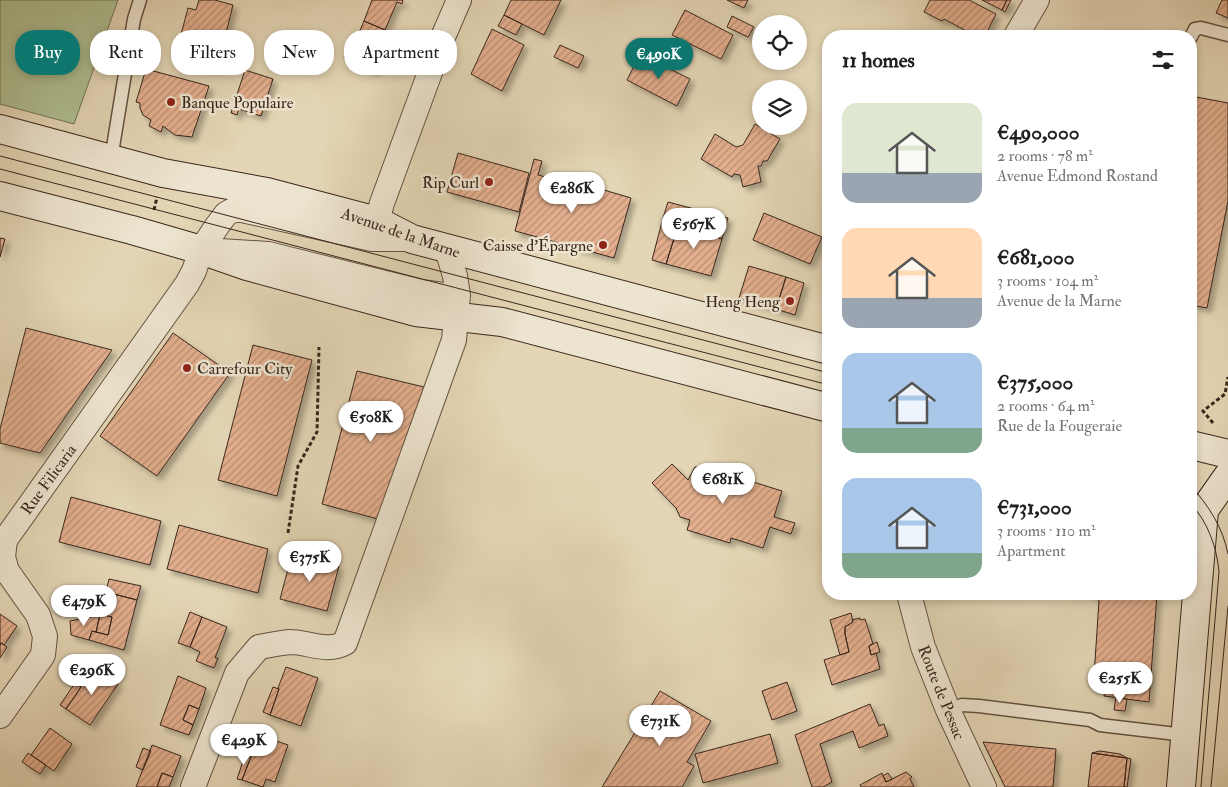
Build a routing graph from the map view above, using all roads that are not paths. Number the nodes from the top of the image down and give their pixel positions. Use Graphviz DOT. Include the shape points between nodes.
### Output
graph roads {
  1 [pos="140,0"];
  2 [pos="459,0"];
  3 [pos="1037,0"];
  4 [pos="1020,30"];
  5 [pos="1194,30"];
  6 [pos="1228,35"];
  7 [pos="0,129"];
  8 [pos="111,159"];
  9 [pos="0,196"];
  10 [pos="377,221"];
  11 [pos="412,239"];
  12 [pos="446,249"];
  13 [pos="201,250"];
  14 [pos="457,306"];
  15 [pos="822,348"];
  16 [pos="822,406"];
  17 [pos="1197,446"];
  18 [pos="1228,454"];
  19 [pos="1228,476"];
  20 [pos="1213,507"];
  21 [pos="911,600"];
  22 [pos="948,710"];
  23 [pos="0,716"];
  24 [pos="1185,736"];
  25 [pos="193,787"];
  26 [pos="984,787"];
  27 [pos="1180,787"];
  1 -- 8 [label="lane"];
  2 -- 10 [label="street"];
  3 -- 4 [label="street"];
  5 -- 6 [label="lane" via="1201,28"];
  7 -- 8 [label="main road, Avenue de la Marne"];
  8 -- 10 [label="main road, Avenue de la Marne" via="163,173 267,192"];
  9 -- 13 [label="main road"];
  10 -- 11 [label="main road, Avenue de la Marne"];
  11 -- 12 [label="main road, Avenue de la Marne"];
  11 -- 13 [label="street, Rue Filicaria" via="372,239 233,210 226,214"];
  12 -- 14 [label="street" via="455,276"];
  12 -- 15 [label="main road, Avenue de la Marne"];
  13 -- 14 [label="main road" via="247,266 416,312"];
  13 -- 23 [label="street, Rue Filicaria" via="194,271 169,308 5,540 3,557 7,571 38,615 45,636 43,655"];
  14 -- 16 [label="main road" via="502,322"];
  14 -- 25 [label="street" via="454,340 445,368 344,643 336,648 291,642 259,646 237,673"];
  17 -- 18 [label="main road"];
  19 -- 20 [label="main road"];
  20 -- 24 [label="main road"];
  21 -- 22 [label="street, Route de Pessac" via="923,648"];
  22 -- 24 [label="lane" via="962,705 979,706"];
  22 -- 26 [label="street, Route de Pessac"];
  24 -- 27 [label="main road"];
}
